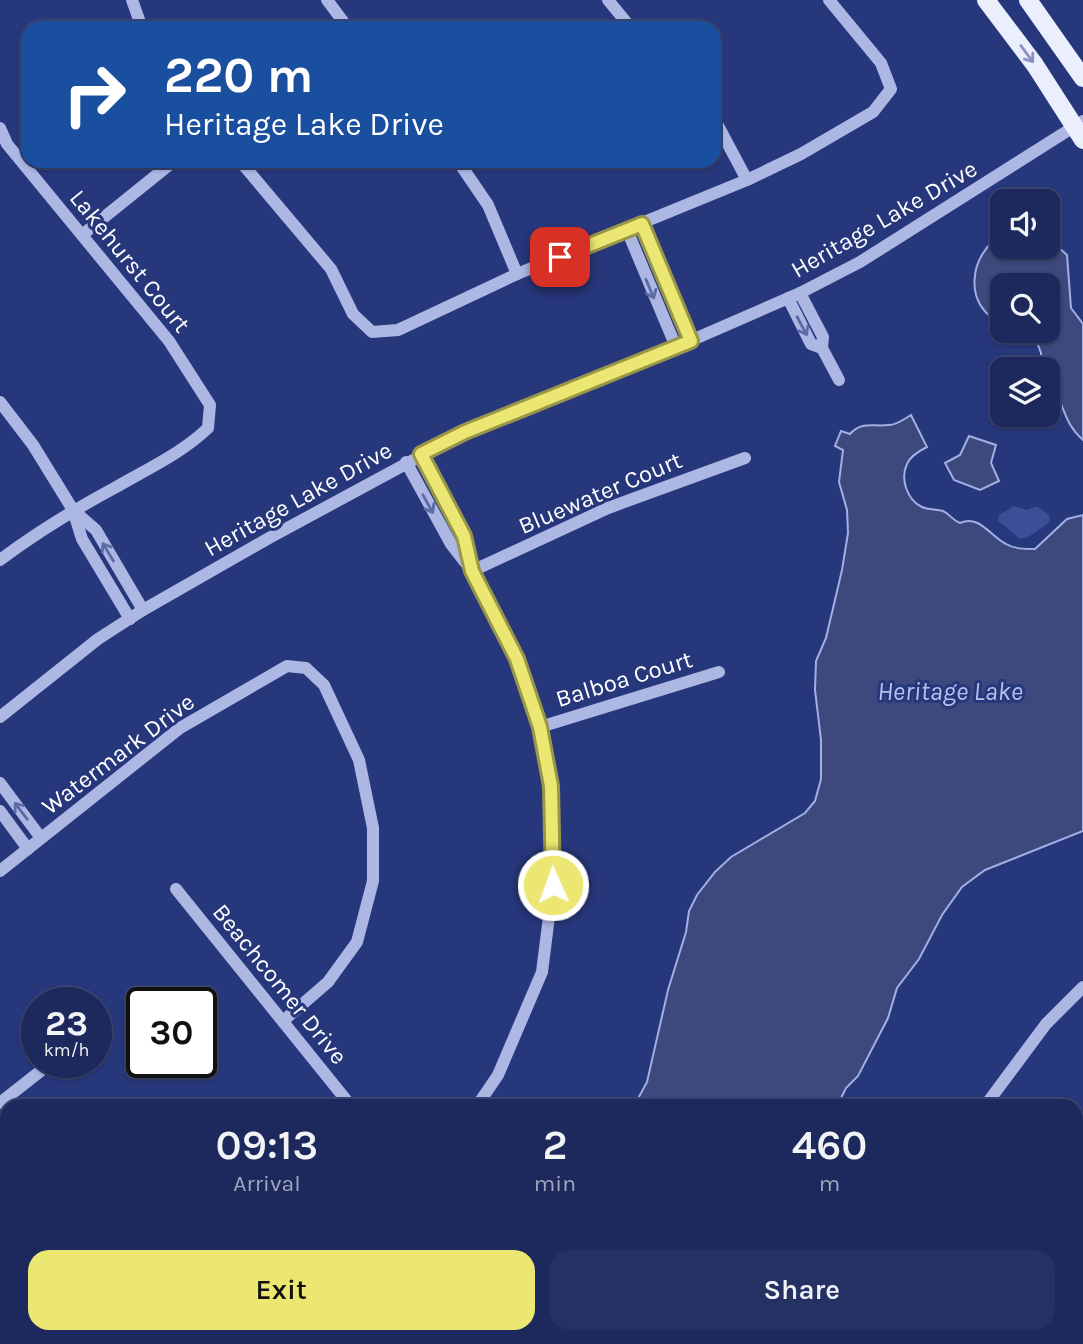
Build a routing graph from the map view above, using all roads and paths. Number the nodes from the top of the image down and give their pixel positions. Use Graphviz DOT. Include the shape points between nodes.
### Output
graph roads {
  1 [pos="132,0"];
  2 [pos="327,0"];
  3 [pos="608,0"];
  4 [pos="829,0"];
  5 [pos="986,0"];
  6 [pos="1028,0"];
  7 [pos="140,21"];
  8 [pos="343,21"];
  9 [pos="625,21"];
  10 [pos="1083,78"];
  11 [pos="0,128"];
  12 [pos="1080,129"];
  13 [pos="721,131"];
  14 [pos="21,161"];
  15 [pos="27,168"];
  16 [pos="165,168"];
  17 [pos="246,168"];
  18 [pos="463,168"];
  19 [pos="747,180"];
  20 [pos="642,224"];
  21 [pos="627,230"];
  22 [pos="82,235"];
  23 [pos="517,274"];
  24 [pos="800,293"];
  25 [pos="788,298"];
  26 [pos="691,341"];
  27 [pos="676,347"];
  28 [pos="822,348"];
  29 [pos="839,380"];
  30 [pos="0,402"];
  31 [pos="421,454"];
  32 [pos="745,458"];
  33 [pos="407,462"];
  34 [pos="73,510"];
  35 [pos="0,560"];
  36 [pos="472,571"];
  37 [pos="143,610"];
  38 [pos="130,619"];
  39 [pos="719,672"];
  40 [pos="0,718"];
  41 [pos="540,727"];
  42 [pos="0,783"];
  43 [pos="0,811"];
  44 [pos="41,838"];
  45 [pos="28,849"];
  46 [pos="0,871"];
  47 [pos="176,889"];
  48 [pos="1082,990"];
  49 [pos="283,1021"];
  50 [pos="32,1078"];
  51 [pos="5,1099"];
  52 [pos="345,1099"];
  53 [pos="482,1099"];
  54 [pos="995,1099"];
  1 -- 7 [label="street"];
  2 -- 8 [label="street"];
  3 -- 9 [label="street"];
  4 -- 19 [label="street" via="881,63 891,89 873,113"];
  5 -- 12 [label="main road, one-way"];
  6 -- 10 [label="main road"];
  11 -- 14 [label="street, Lakehurst Court"];
  12 -- 24 [label="street, Heritage Lake Drive" via="860,262"];
  13 -- 19 [label="street"];
  15 -- 22 [label="street, Lakehurst Court"];
  16 -- 22 [label="street"];
  17 -- 23 [label="street" via="331,270 353,314 372,332 398,330"];
  18 -- 23 [label="street" via="488,205"];
  19 -- 20 [label="street"];
  20 -- 21 [label="street"];
  20 -- 26 [label="street"];
  21 -- 23 [label="street"];
  21 -- 27 [label="street, one-way"];
  22 -- 34 [label="street, Lakehurst Court" via="169,341 210,405 208,428 190,445"];
  24 -- 25 [label="street, Heritage Lake Drive"];
  24 -- 28 [label="street" via="823,337"];
  25 -- 26 [label="street, Heritage Lake Drive"];
  25 -- 28 [label="street, one-way" via="811,344"];
  26 -- 27 [label="street, Heritage Lake Drive"];
  27 -- 31 [label="street, Heritage Lake Drive"];
  28 -- 29 [label="street"];
  30 -- 34 [label="street"];
  31 -- 33 [label="street, Heritage Lake Drive"];
  31 -- 36 [label="street" via="464,536"];
  32 -- 36 [label="street, Bluewater Court" via="608,508"];
  33 -- 36 [label="street, one-way" via="451,544"];
  33 -- 37 [label="street, Heritage Lake Drive"];
  34 -- 35 [label="street"];
  37 -- 34 [label="street, one-way" via="96,530"];
  34 -- 38 [label="street" via="82,539"];
  36 -- 41 [label="street" via="517,659"];
  37 -- 38 [label="street, Heritage Lake Drive"];
  38 -- 40 [label="street, Heritage Lake Drive"];
  39 -- 41 [label="street, Balboa Court"];
  41 -- 53 [label="street" via="551,786 553,885 542,972 498,1075"];
  44 -- 42 [label="street, one-way"];
  43 -- 45 [label="street"];
  44 -- 45 [label="street, Watermark Drive"];
  44 -- 49 [label="street, Watermark Drive" via="180,728 286,666 306,668 324,685 359,760 373,828 373,881 357,942 328,982"];
  45 -- 46 [label="street, Watermark Drive"];
  47 -- 49 [label="street, Beachcomer Drive"];
  48 -- 54 [label="street" via="1046,1024"];
  49 -- 52 [label="street, Beachcomer Drive"];
  50 -- 51 [label="street"];
}
